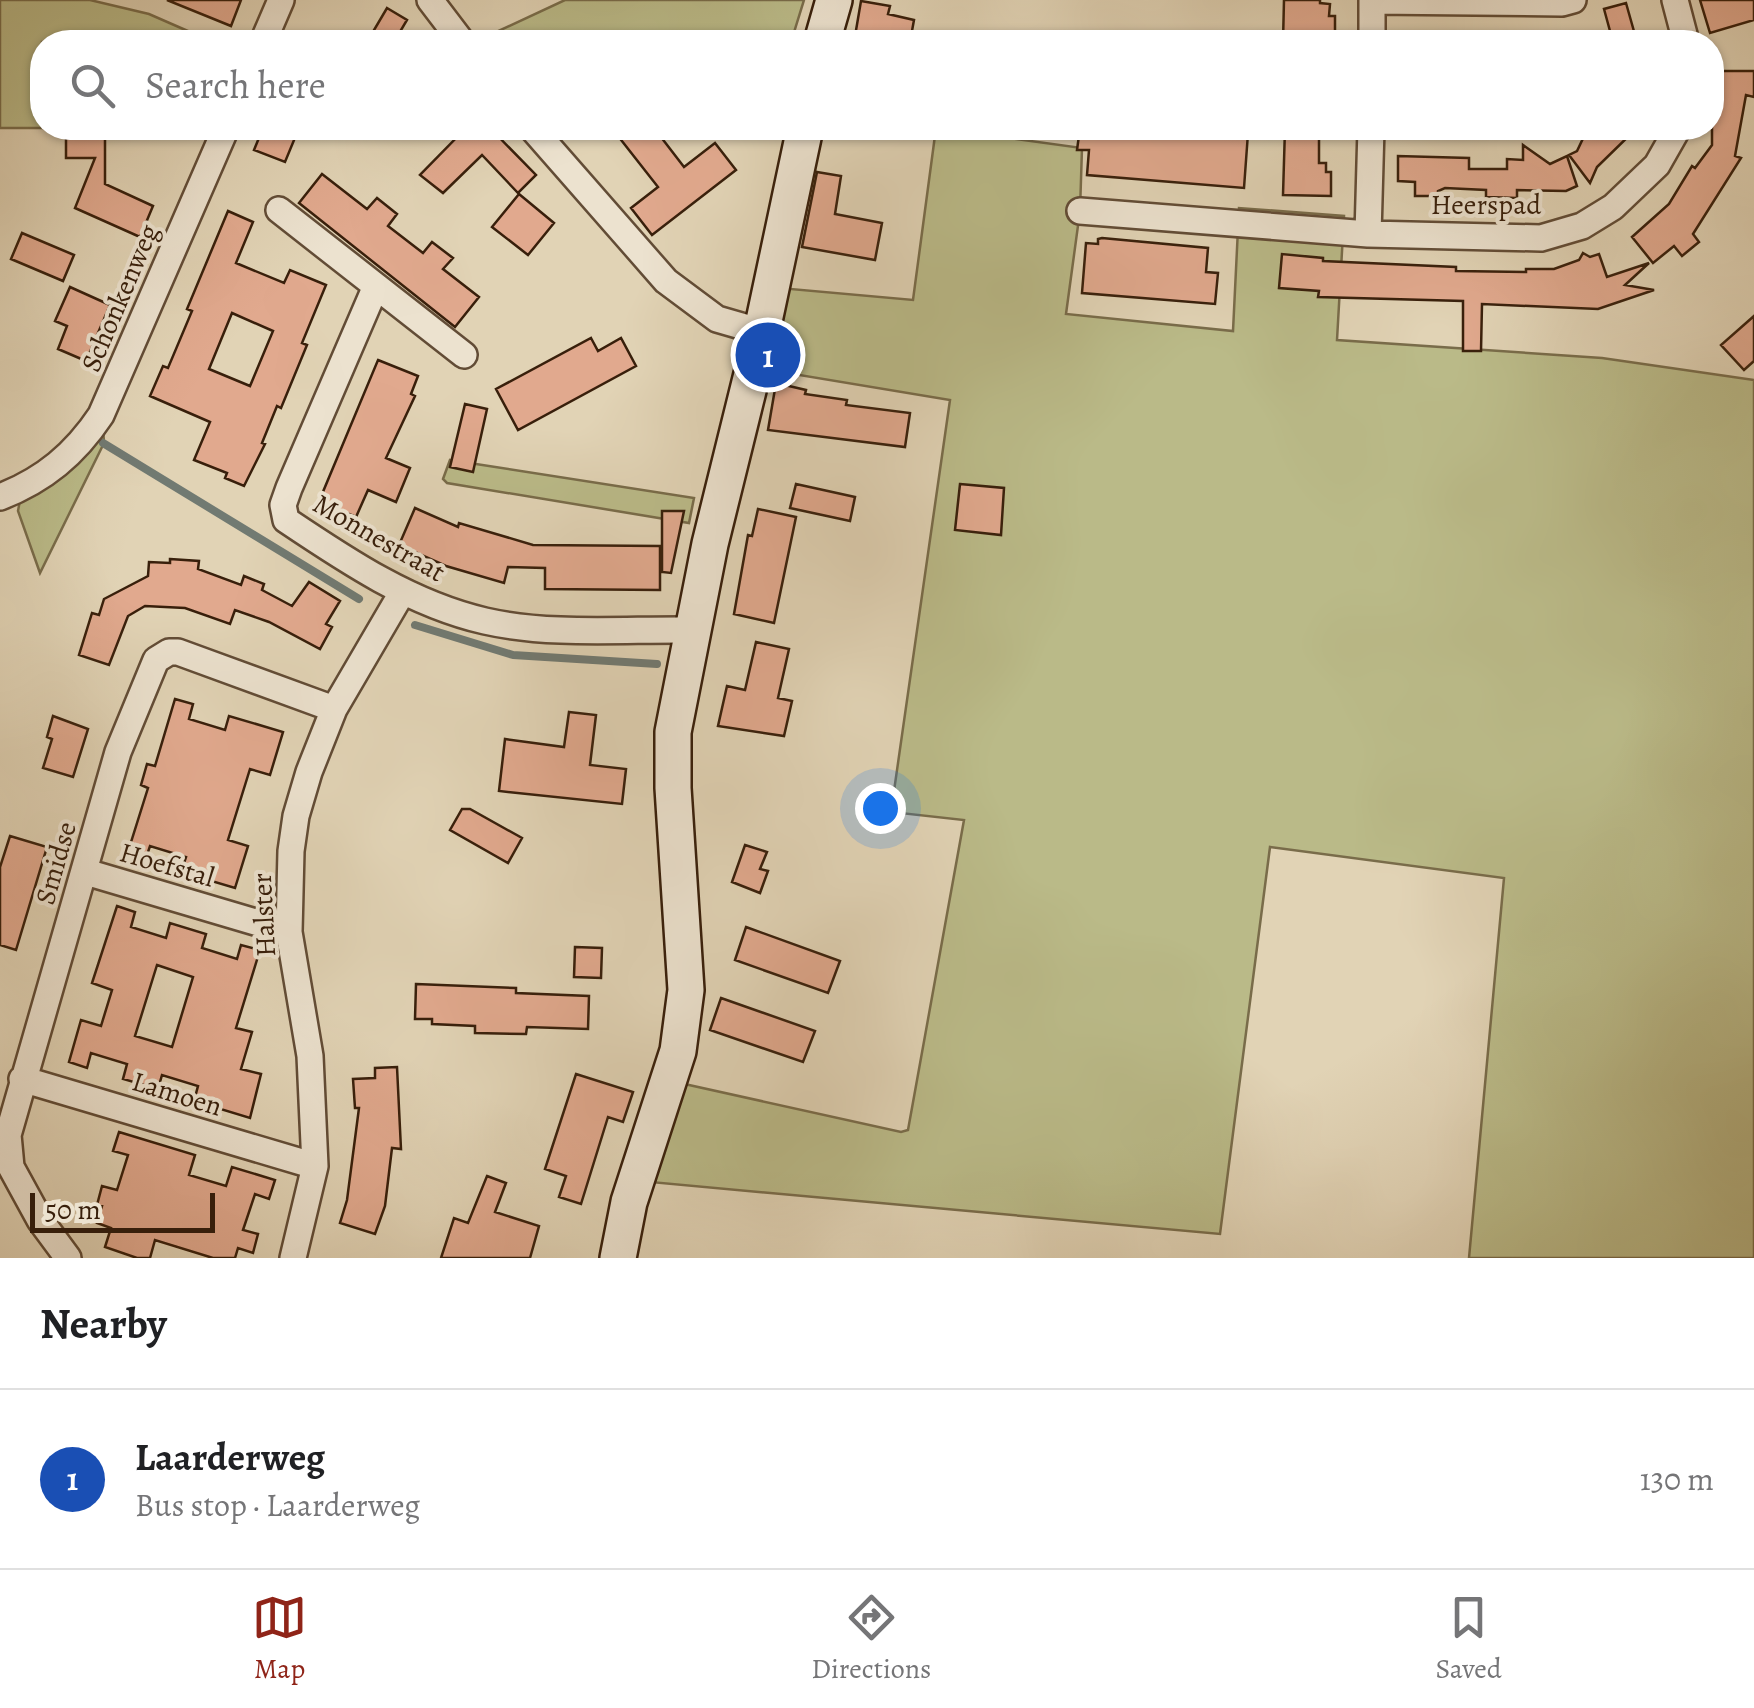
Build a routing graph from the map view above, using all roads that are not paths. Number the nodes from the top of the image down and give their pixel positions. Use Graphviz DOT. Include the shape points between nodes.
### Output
graph roads {
  1 [pos="281,0"];
  2 [pos="430,0"];
  3 [pos="834,0"];
  4 [pos="1372,0"];
  5 [pos="1574,0"];
  6 [pos="1674,0"];
  7 [pos="268,30"];
  8 [pos="453,30"];
  9 [pos="825,30"];
  10 [pos="1372,30"];
  11 [pos="1683,30"];
  12 [pos="221,140"];
  13 [pos="543,140"];
  14 [pos="802,140"];
  15 [pos="1371,140"];
  16 [pos="1671,140"];
  17 [pos="280,210"];
  18 [pos="1080,211"];
  19 [pos="1368,234"];
  20 [pos="376,286"];
  21 [pos="762,332"];
  22 [pos="464,355"];
  23 [pos="0,496"];
  24 [pos="403,591"];
  25 [pos="693,630"];
  26 [pos="334,708"];
  27 [pos="86,872"];
  28 [pos="289,932"];
  29 [pos="22,1079"];
  30 [pos="314,1166"];
  31 [pos="5,1170"];
  32 [pos="68,1258"];
  33 [pos="293,1258"];
  34 [pos="618,1258"];
  1 -- 7 [label="street"];
  2 -- 8 [label="street"];
  3 -- 9 [label="street"];
  4 -- 5 [label="street"];
  4 -- 10 [label="street"];
  6 -- 11 [label="street"];
  12 -- 23 [label="street, Schonkenweg" via="104,410 44,476"];
  13 -- 21 [label="street" via="666,280 717,318"];
  14 -- 21 [label="street"];
  15 -- 19 [label="street"];
  16 -- 19 [label="street, Heerspad" via="1614,207 1582,226 1541,238"];
  17 -- 20 [label="street"];
  18 -- 19 [label="street, Heerspad"];
  20 -- 22 [label="street"];
  20 -- 24 [label="street, Monnestraat" via="283,506 286,520"];
  21 -- 25 [label="street"];
  24 -- 25 [label="street, Monnestraat" via="500,623"];
  24 -- 26 [label="street, Halster"];
  25 -- 34 [label="street" via="673,732 686,990 678,1051 629,1202"];
  26 -- 27 [label="street, Smidse" via="168,652 156,660 118,752"];
  26 -- 28 [label="street, Halster" via="296,816"];
  27 -- 28 [label="street, Hoefstal"];
  27 -- 29 [label="street, Smidse"];
  28 -- 30 [label="street, Halster" via="310,1056"];
  29 -- 30 [label="street, Lamoen"];
  29 -- 31 [label="street, Smidse"];
  30 -- 33 [label="street, Halster"];
  31 -- 32 [label="street, Smidse"];
}
